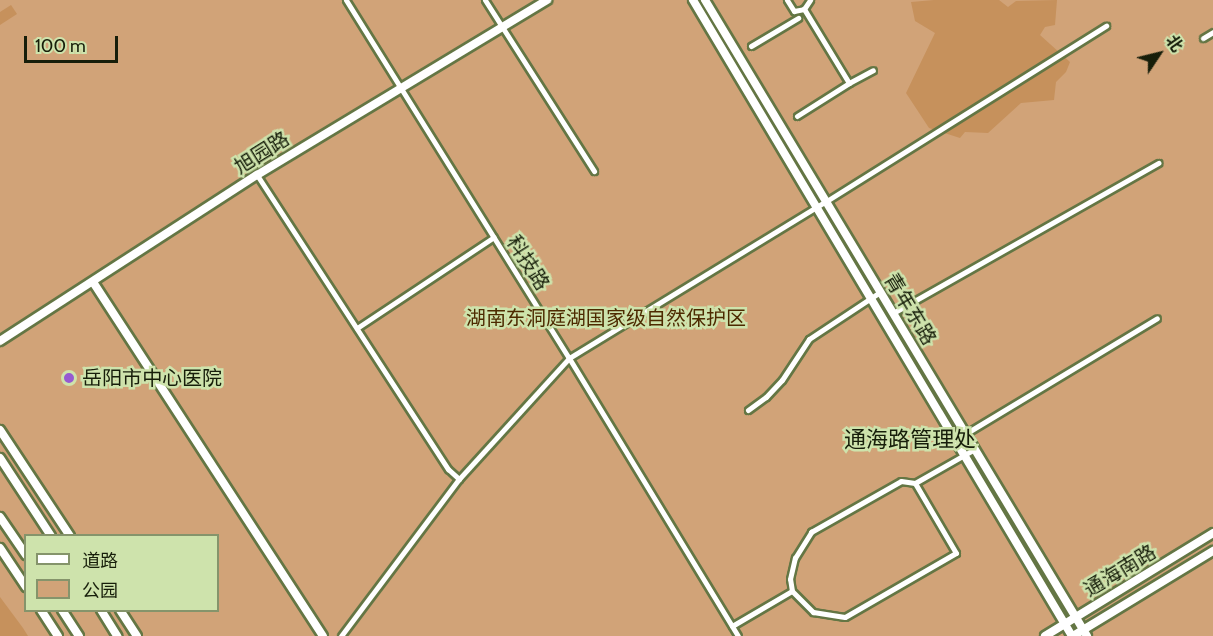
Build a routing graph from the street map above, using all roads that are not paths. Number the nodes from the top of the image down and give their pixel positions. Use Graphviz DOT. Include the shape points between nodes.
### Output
graph roads {
  1 [pos="346,0"];
  2 [pos="485,0"];
  3 [pos="547,0"];
  4 [pos="693,0"];
  5 [pos="705,0"];
  6 [pos="787,0"];
  7 [pos="810,0"];
  8 [pos="794,11"];
  9 [pos="805,11"];
  10 [pos="798,18"];
  11 [pos="502,26"];
  12 [pos="1106,26"];
  13 [pos="1213,32"];
  14 [pos="1203,38"];
  15 [pos="752,46"];
  16 [pos="873,70"];
  17 [pos="849,83"];
  18 [pos="400,87"];
  19 [pos="797,116"];
  20 [pos="1158,163"];
  21 [pos="594,171"];
  22 [pos="257,175"];
  23 [pos="825,202"];
  24 [pos="815,208"];
  25 [pos="494,237"];
  26 [pos="93,282"];
  27 [pos="880,292"];
  28 [pos="870,298"];
  29 [pos="893,313"];
  30 [pos="1157,318"];
  31 [pos="357,328"];
  32 [pos="0,341"];
  33 [pos="569,358"];
  34 [pos="748,410"];
  35 [pos="0,430"];
  36 [pos="965,434"];
  37 [pos="973,450"];
  38 [pos="965,454"];
  39 [pos="0,458"];
  40 [pos="459,479"];
  41 [pos="915,483"];
  42 [pos="0,517"];
  43 [pos="1213,533"];
  44 [pos="50,534"];
  45 [pos="69,534"];
  46 [pos="0,548"];
  47 [pos="1213,551"];
  48 [pos="24,552"];
  49 [pos="24,584"];
  50 [pos="792,591"];
  51 [pos="42,612"];
  52 [pos="63,612"];
  53 [pos="101,612"];
  54 [pos="121,612"];
  55 [pos="1075,618"];
  56 [pos="1065,624"];
  57 [pos="732,626"];
  58 [pos="1085,633"];
  59 [pos="58,636"];
  60 [pos="79,636"];
  61 [pos="117,636"];
  62 [pos="137,636"];
  63 [pos="323,636"];
  64 [pos="341,636"];
  65 [pos="738,636"];
  66 [pos="1045,636"];
  67 [pos="1072,636"];
  1 -- 18 [label="street, 科技路"];
  2 -- 11 [label="street"];
  3 -- 11 [label="main road, 旭园路"];
  4 -- 24 [label="main road, 青年东路"];
  5 -- 23 [label="main road, 青年东路"];
  6 -- 8 [label="street"];
  7 -- 9 [label="street"];
  8 -- 9 [label="street"];
  8 -- 10 [label="street"];
  9 -- 10 [label="street"];
  9 -- 17 [label="street"];
  10 -- 15 [label="street"];
  11 -- 18 [label="main road, 旭园路"];
  11 -- 21 [label="street"];
  12 -- 23 [label="street"];
  13 -- 14 [label="street"];
  16 -- 17 [label="street"];
  17 -- 19 [label="street"];
  18 -- 22 [label="main road, 旭园路"];
  18 -- 25 [label="street, 科技路"];
  20 -- 29 [label="street"];
  22 -- 26 [label="main road, 旭园路"];
  22 -- 31 [label="street"];
  23 -- 24 [label="street"];
  23 -- 27 [label="main road, 青年东路"];
  24 -- 28 [label="main road, 青年东路"];
  24 -- 33 [label="street"];
  25 -- 31 [label="street"];
  25 -- 33 [label="street, 科技路"];
  26 -- 32 [label="main road, 旭园路"];
  26 -- 63 [label="main road"];
  27 -- 28 [label="street"];
  27 -- 29 [label="main road, 青年东路"];
  28 -- 34 [label="street" via="809,339 782,380"];
  28 -- 38 [label="main road, 青年东路"];
  29 -- 36 [label="main road, 青年东路"];
  30 -- 36 [label="street"];
  31 -- 40 [label="street"];
  33 -- 40 [label="street"];
  33 -- 57 [label="street, 科技路"];
  35 -- 45 [label="main road"];
  36 -- 37 [label="main road, 青年东路"];
  37 -- 38 [label="street"];
  37 -- 55 [label="main road, 青年东路"];
  38 -- 41 [label="street"];
  38 -- 56 [label="main road, 青年东路"];
  39 -- 44 [label="main road"];
  40 -- 64 [label="street"];
  41 -- 50 [label="street" via="901,481 811,532 795,558 790,579"];
  41 -- 50 [label="street" via="956,553 845,617 813,612"];
  42 -- 48 [label="main road"];
  43 -- 55 [label="main road, 通海南路"];
  46 -- 49 [label="main road"];
  47 -- 58 [label="main road, 通海南路"];
  50 -- 57 [label="street"];
  51 -- 59 [label="main road"];
  52 -- 60 [label="main road"];
  53 -- 61 [label="main road"];
  54 -- 62 [label="main road"];
  55 -- 56 [label="main road, 通海南路"];
  55 -- 58 [label="main road, 青年东路"];
  56 -- 66 [label="main road, 通海南路"];
  56 -- 67 [label="main road, 青年东路"];
  57 -- 65 [label="street, 科技路"];
  58 -- 67 [label="main road, 通海南路"];
}
